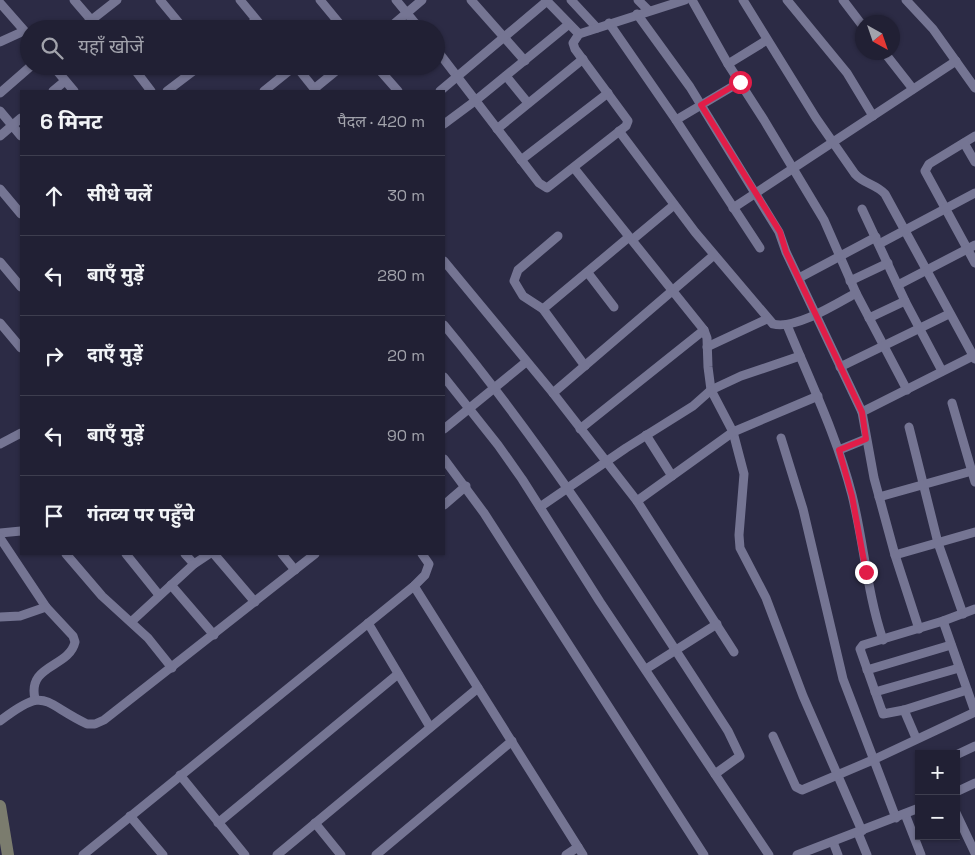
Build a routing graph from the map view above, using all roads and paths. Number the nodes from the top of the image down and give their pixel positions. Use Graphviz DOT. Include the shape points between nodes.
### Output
graph roads {
  1 [pos="74,0"];
  2 [pos="118,0"];
  3 [pos="160,0"];
  4 [pos="240,0"];
  5 [pos="320,0"];
  6 [pos="396,0"];
  7 [pos="422,0"];
  8 [pos="471,0"];
  9 [pos="571,0"];
  10 [pos="638,0"];
  11 [pos="685,0"];
  12 [pos="692,0"];
  13 [pos="743,0"];
  14 [pos="787,0"];
  15 [pos="843,0"];
  16 [pos="906,0"];
  17 [pos="546,1"];
  18 [pos="0,3"];
  19 [pos="648,10"];
  20 [pos="407,13"];
  21 [pos="637,14"];
  22 [pos="855,16"];
  23 [pos="90,20"];
  24 [pos="92,20"];
  25 [pos="177,20"];
  26 [pos="256,20"];
  27 [pos="337,20"];
  28 [pos="399,20"];
  29 [pos="413,20"];
  30 [pos="569,24"];
  31 [pos="609,24"];
  32 [pos="20,27"];
  33 [pos="597,28"];
  34 [pos="579,34"];
  35 [pos="20,36"];
  36 [pos="504,38"];
  37 [pos="767,40"];
  38 [pos="0,42"];
  39 [pos="583,59"];
  40 [pos="445,60"];
  41 [pos="890,60"];
  42 [pos="525,61"];
  43 [pos="956,61"];
  44 [pos="728,64"];
  45 [pos="21,75"];
  46 [pos="60,75"];
  47 [pos="139,75"];
  48 [pos="188,75"];
  49 [pos="284,75"];
  50 [pos="303,75"];
  51 [pos="332,75"];
  52 [pos="384,75"];
  53 [pos="458,76"];
  54 [pos="506,76"];
  55 [pos="65,81"];
  56 [pos="740,82"];
  57 [pos="975,88"];
  58 [pos="913,89"];
  59 [pos="54,90"];
  60 [pos="73,90"];
  61 [pos="150,90"];
  62 [pos="168,90"];
  63 [pos="265,90"];
  64 [pos="315,90"];
  65 [pos="397,90"];
  66 [pos="441,90"];
  67 [pos="0,93"];
  68 [pos="608,93"];
  69 [pos="476,101"];
  70 [pos="528,103"];
  71 [pos="701,105"];
  72 [pos="0,111"];
  73 [pos="873,116"];
  74 [pos="20,119"];
  75 [pos="676,120"];
  76 [pos="445,123"];
  77 [pos="12,126"];
  78 [pos="497,129"];
  79 [pos="619,132"];
  80 [pos="20,135"];
  81 [pos="0,136"];
  82 [pos="975,136"];
  83 [pos="834,141"];
  84 [pos="964,143"];
  85 [pos="521,160"];
  86 [pos="975,162"];
  87 [pos="574,168"];
  88 [pos="793,168"];
  89 [pos="0,189"];
  90 [pos="754,193"];
  91 [pos="975,193"];
  92 [pos="674,205"];
  93 [pos="733,208"];
  94 [pos="862,209"];
  95 [pos="945,210"];
  96 [pos="20,213"];
  97 [pos="904,231"];
  98 [pos="558,236"];
  99 [pos="631,239"];
  100 [pos="878,241"];
  101 [pos="971,247"];
  102 [pos="760,248"];
  103 [pos="714,255"];
  104 [pos="840,257"];
  105 [pos="0,262"];
  106 [pos="445,262"];
  107 [pos="888,263"];
  108 [pos="975,264"];
  109 [pos="926,272"];
  110 [pos="588,273"];
  111 [pos="799,278"];
  112 [pos="850,281"];
  113 [pos="898,285"];
  114 [pos="20,286"];
  115 [pos="673,291"];
  116 [pos="856,293"];
  117 [pos="905,300"];
  118 [pos="614,306"];
  119 [pos="543,309"];
  120 [pos="816,314"];
  121 [pos="950,314"];
  122 [pos="869,318"];
  123 [pos="767,319"];
  124 [pos="0,323"];
  125 [pos="787,325"];
  126 [pos="445,326"];
  127 [pos="920,328"];
  128 [pos="704,330"];
  129 [pos="884,346"];
  130 [pos="20,347"];
  131 [pos="708,347"];
  132 [pos="800,356"];
  133 [pos="974,356"];
  134 [pos="526,362"];
  135 [pos="584,366"];
  136 [pos="840,367"];
  137 [pos="942,371"];
  138 [pos="445,378"];
  139 [pos="494,387"];
  140 [pos="711,390"];
  141 [pos="907,390"];
  142 [pos="553,394"];
  143 [pos="818,396"];
  144 [pos="952,403"];
  145 [pos="470,409"];
  146 [pos="862,412"];
  147 [pos="909,427"];
  148 [pos="445,428"];
  149 [pos="580,429"];
  150 [pos="733,432"];
  151 [pos="20,434"];
  152 [pos="646,435"];
  153 [pos="781,438"];
  154 [pos="866,439"];
  155 [pos="0,444"];
  156 [pos="839,450"];
  157 [pos="445,459"];
  158 [pos="606,463"];
  159 [pos="972,471"];
  160 [pos="672,476"];
  161 [pos="975,482"];
  162 [pos="924,484"];
  163 [pos="466,486"];
  164 [pos="569,488"];
  165 [pos="879,498"];
  166 [pos="637,501"];
  167 [pos="445,504"];
  168 [pos="540,508"];
  169 [pos="20,531"];
  170 [pos="975,532"];
  171 [pos="0,533"];
  172 [pos="0,538"];
  173 [pos="938,543"];
  174 [pos="67,555"];
  175 [pos="127,555"];
  176 [pos="186,555"];
  177 [pos="207,555"];
  178 [pos="215,555"];
  179 [pos="283,555"];
  180 [pos="314,555"];
  181 [pos="423,555"];
  182 [pos="895,555"];
  183 [pos="194,564"];
  184 [pos="295,570"];
  185 [pos="170,585"];
  186 [pos="414,586"];
  187 [pos="160,595"];
  188 [pos="255,602"];
  189 [pos="46,607"];
  190 [pos="975,609"];
  191 [pos="963,614"];
  192 [pos="0,617"];
  193 [pos="132,622"];
  194 [pos="943,622"];
  195 [pos="368,623"];
  196 [pos="717,624"];
  197 [pos="919,629"];
  198 [pos="214,635"];
  199 [pos="883,640"];
  200 [pos="951,644"];
  201 [pos="675,650"];
  202 [pos="734,652"];
  203 [pos="172,668"];
  204 [pos="959,668"];
  205 [pos="646,669"];
  206 [pos="867,670"];
  207 [pos="398,674"];
  208 [pos="478,688"];
  209 [pos="967,690"];
  210 [pos="875,692"];
  211 [pos="35,699"];
  212 [pos="904,710"];
  213 [pos="975,712"];
  214 [pos="0,721"];
  215 [pos="430,728"];
  216 [pos="773,736"];
  217 [pos="916,738"];
  218 [pos="512,741"];
  219 [pos="975,746"];
  220 [pos="960,753"];
  221 [pos="875,759"];
  222 [pos="715,774"];
  223 [pos="180,775"];
  224 [pos="838,775"];
  225 [pos="975,783"];
  226 [pos="960,790"];
  227 [pos="0,806"];
  228 [pos="915,810"];
  229 [pos="905,814"];
  230 [pos="130,816"];
  231 [pos="896,818"];
  232 [pos="960,821"];
  233 [pos="218,823"];
  234 [pos="315,823"];
  235 [pos="860,832"];
  236 [pos="833,842"];
  237 [pos="581,851"];
  238 [pos="808,853"];
  239 [pos="975,853"];
  240 [pos="8,855"];
  241 [pos="83,855"];
  242 [pos="163,855"];
  243 [pos="245,855"];
  244 [pos="277,855"];
  245 [pos="341,855"];
  246 [pos="376,855"];
  247 [pos="566,855"];
  248 [pos="704,855"];
  249 [pos="769,855"];
  250 [pos="797,855"];
  251 [pos="838,855"];
  252 [pos="867,855"];
  253 [pos="922,855"];
  254 [pos="970,855"];
  1 -- 23 [label="street"];
  2 -- 24 [label="street"];
  3 -- 25 [label="street"];
  4 -- 26 [label="street"];
  5 -- 27 [label="street"];
  6 -- 20 [label="street"];
  7 -- 20 [label="street"];
  8 -- 36 [label="street"];
  9 -- 33 [label="street"];
  10 -- 19 [label="street"];
  11 -- 19 [label="street"];
  12 -- 44 [label="street"];
  13 -- 37 [label="street"];
  14 -- 73 [label="street" via="848,73"];
  15 -- 22 [label="street"];
  16 -- 43 [label="street" via="930,25"];
  17 -- 30 [label="street"];
  17 -- 36 [label="street"];
  18 -- 32 [label="street"];
  19 -- 21 [label="street"];
  20 -- 28 [label="street"];
  20 -- 29 [label="street"];
  21 -- 31 [label="street"];
  21 -- 71 [label="street"];
  30 -- 34 [label="street"];
  30 -- 42 [label="street"];
  31 -- 33 [label="street"];
  31 -- 75 [label="street"];
  33 -- 34 [label="street"];
  34 -- 39 [label="street" via="573,44"];
  35 -- 38 [label="street"];
  36 -- 42 [label="street"];
  36 -- 53 [label="street"];
  37 -- 44 [label="street"];
  37 -- 83 [label="street"];
  39 -- 68 [label="street"];
  39 -- 70 [label="street"];
  40 -- 53 [label="street"];
  41 -- 58 [label="street"];
  42 -- 54 [label="street"];
  43 -- 57 [label="street"];
  43 -- 58 [label="street"];
  44 -- 56 [label="street"];
  45 -- 67 [label="street"];
  46 -- 55 [label="street"];
  47 -- 61 [label="street"];
  48 -- 62 [label="street"];
  49 -- 63 [label="street"];
  50 -- 64 [label="street"];
  51 -- 64 [label="street"];
  52 -- 65 [label="street"];
  53 -- 66 [label="street"];
  53 -- 69 [label="street"];
  54 -- 69 [label="street"];
  54 -- 70 [label="street"];
  55 -- 59 [label="street"];
  55 -- 60 [label="street"];
  56 -- 71 [label="street"];
  56 -- 88 [label="street"];
  58 -- 73 [label="street"];
  68 -- 79 [label="street" via="628,121"];
  68 -- 85 [label="street"];
  69 -- 76 [label="street"];
  69 -- 78 [label="street"];
  70 -- 78 [label="street"];
  71 -- 75 [label="street"];
  71 -- 90 [label="street"];
  72 -- 77 [label="street"];
  73 -- 83 [label="street"];
  74 -- 77 [label="street"];
  75 -- 93 [label="street"];
  77 -- 80 [label="street"];
  77 -- 81 [label="street"];
  78 -- 85 [label="street"];
  79 -- 87 [label="street"];
  79 -- 92 [label="street"];
  82 -- 84 [label="street"];
  83 -- 88 [label="street"];
  83 -- 97 [label="street" via="860,180 875,185 885,194"];
  84 -- 86 [label="street"];
  84 -- 95 [label="street" via="929,164 925,171"];
  85 -- 87 [label="street" via="546,188"];
  87 -- 99 [label="street"];
  88 -- 90 [label="street"];
  88 -- 104 [label="street" via="824,220"];
  89 -- 96 [label="street"];
  90 -- 93 [label="street"];
  90 -- 111 [label="street" via="780,232"];
  91 -- 95 [label="street"];
  92 -- 99 [label="street"];
  92 -- 103 [label="street"];
  93 -- 102 [label="street"];
  94 -- 100 [label="street"];
  95 -- 97 [label="street"];
  95 -- 101 [label="street"];
  97 -- 100 [label="street"];
  97 -- 109 [label="street"];
  98 -- 119 [label="street" via="514,276 522,296"];
  99 -- 110 [label="street"];
  99 -- 115 [label="street"];
  100 -- 104 [label="street"];
  100 -- 107 [label="street"];
  101 -- 108 [label="street"];
  101 -- 109 [label="street"];
  103 -- 115 [label="street"];
  103 -- 123 [label="street"];
  104 -- 111 [label="street"];
  104 -- 112 [label="street"];
  105 -- 114 [label="street"];
  106 -- 134 [label="street"];
  107 -- 112 [label="street"];
  107 -- 113 [label="street"];
  109 -- 113 [label="street"];
  109 -- 121 [label="street"];
  110 -- 118 [label="street"];
  110 -- 119 [label="street"];
  111 -- 120 [label="street"];
  112 -- 116 [label="street"];
  113 -- 117 [label="street"];
  115 -- 128 [label="street"];
  115 -- 135 [label="street"];
  116 -- 120 [label="street"];
  116 -- 122 [label="street"];
  117 -- 122 [label="street"];
  117 -- 127 [label="street"];
  119 -- 135 [label="street"];
  120 -- 125 [label="street"];
  120 -- 136 [label="street"];
  121 -- 127 [label="street"];
  121 -- 133 [label="street"];
  122 -- 129 [label="street"];
  123 -- 125 [label="street" via="773,324"];
  123 -- 131 [label="street"];
  124 -- 130 [label="street"];
  125 -- 132 [label="street"];
  126 -- 139 [label="street"];
  127 -- 129 [label="street"];
  127 -- 137 [label="street"];
  128 -- 131 [label="street"];
  128 -- 149 [label="street"];
  129 -- 136 [label="street"];
  129 -- 141 [label="street"];
  131 -- 140 [label="street"];
  132 -- 140 [label="street"];
  132 -- 143 [label="street"];
  133 -- 137 [label="street"];
  134 -- 139 [label="street"];
  134 -- 142 [label="street"];
  135 -- 142 [label="street"];
  136 -- 146 [label="street"];
  137 -- 141 [label="street"];
  138 -- 145 [label="street"];
  139 -- 145 [label="street"];
  139 -- 164 [label="street"];
  140 -- 150 [label="street"];
  140 -- 152 [label="street" via="693,406"];
  141 -- 146 [label="street"];
  142 -- 149 [label="street"];
  143 -- 150 [label="street"];
  143 -- 156 [label="street"];
  144 -- 159 [label="street"];
  145 -- 148 [label="street"];
  145 -- 168 [label="street"];
  146 -- 154 [label="street"];
  147 -- 162 [label="street"];
  149 -- 158 [label="street"];
  150 -- 160 [label="street"];
  150 -- 224 [label="street" via="744,474 740,548 766,598 803,696"];
  151 -- 155 [label="street"];
  152 -- 158 [label="street"];
  152 -- 160 [label="street"];
  153 -- 221 [label="street" via="806,518 841,671"];
  154 -- 156 [label="street"];
  154 -- 165 [label="street"];
  156 -- 199 [label="street"];
  157 -- 163 [label="street"];
  158 -- 164 [label="street"];
  158 -- 166 [label="street"];
  159 -- 161 [label="street"];
  159 -- 162 [label="street"];
  160 -- 166 [label="street"];
  162 -- 165 [label="street"];
  162 -- 173 [label="street"];
  163 -- 167 [label="street"];
  163 -- 248 [label="street"];
  164 -- 168 [label="street"];
  164 -- 201 [label="street"];
  165 -- 182 [label="street"];
  166 -- 196 [label="street"];
  168 -- 205 [label="street"];
  169 -- 171 [label="street"];
  170 -- 173 [label="street"];
  172 -- 189 [label="street"];
  173 -- 182 [label="street"];
  173 -- 191 [label="street"];
  174 -- 193 [label="street" via="102,596"];
  175 -- 187 [label="street"];
  176 -- 183 [label="street"];
  177 -- 183 [label="street"];
  178 -- 188 [label="street"];
  179 -- 184 [label="street"];
  180 -- 184 [label="street"];
  181 -- 186 [label="street" via="429,564 425,575"];
  182 -- 197 [label="street"];
  183 -- 185 [label="street"];
  184 -- 188 [label="street"];
  185 -- 187 [label="street"];
  185 -- 198 [label="street"];
  186 -- 195 [label="street"];
  186 -- 208 [label="street"];
  187 -- 193 [label="street"];
  188 -- 198 [label="street"];
  189 -- 192 [label="street" via="20,616"];
  189 -- 211 [label="street" via="75,642 69,654 39,676 33,690"];
  190 -- 191 [label="street"];
  191 -- 194 [label="street"];
  193 -- 203 [label="street"];
  194 -- 197 [label="street"];
  194 -- 200 [label="street"];
  195 -- 207 [label="street"];
  195 -- 223 [label="street"];
  196 -- 201 [label="street"];
  196 -- 202 [label="street"];
  197 -- 199 [label="street"];
  198 -- 203 [label="street"];
  199 -- 206 [label="street" via="861,647"];
  200 -- 204 [label="street"];
  200 -- 206 [label="street"];
  201 -- 205 [label="street"];
  201 -- 222 [label="street" via="740,752 738,759"];
  203 -- 211 [label="street" via="95,724 80,720 44,699"];
  204 -- 209 [label="street"];
  204 -- 210 [label="street"];
  205 -- 222 [label="street"];
  206 -- 210 [label="street"];
  207 -- 215 [label="street"];
  207 -- 233 [label="street"];
  208 -- 215 [label="street"];
  208 -- 218 [label="street"];
  209 -- 212 [label="street"];
  209 -- 213 [label="street"];
  210 -- 212 [label="street" via="883,714"];
  211 -- 214 [label="street" via="25,702"];
  212 -- 217 [label="street"];
  213 -- 217 [label="street"];
  215 -- 234 [label="street"];
  216 -- 224 [label="street" via="799,790"];
  217 -- 221 [label="street"];
  218 -- 237 [label="street"];
  218 -- 246 [label="street"];
  219 -- 220 [label="street"];
  221 -- 224 [label="street"];
  221 -- 231 [label="street"];
  222 -- 249 [label="street"];
  223 -- 230 [label="street"];
  223 -- 233 [label="street"];
  224 -- 235 [label="street"];
  225 -- 226 [label="street"];
  227 -- 240 [label="street"];
  228 -- 229 [label="street"];
  229 -- 231 [label="street"];
  229 -- 253 [label="street"];
  230 -- 241 [label="street"];
  230 -- 242 [label="street"];
  231 -- 235 [label="street"];
  232 -- 239 [label="street"];
  233 -- 243 [label="street"];
  234 -- 244 [label="street"];
  234 -- 245 [label="street"];
  235 -- 236 [label="street"];
  235 -- 252 [label="street"];
  236 -- 238 [label="street"];
  236 -- 251 [label="street"];
  237 -- 247 [label="street"];
  238 -- 250 [label="street"];
  239 -- 254 [label="street"];
}
